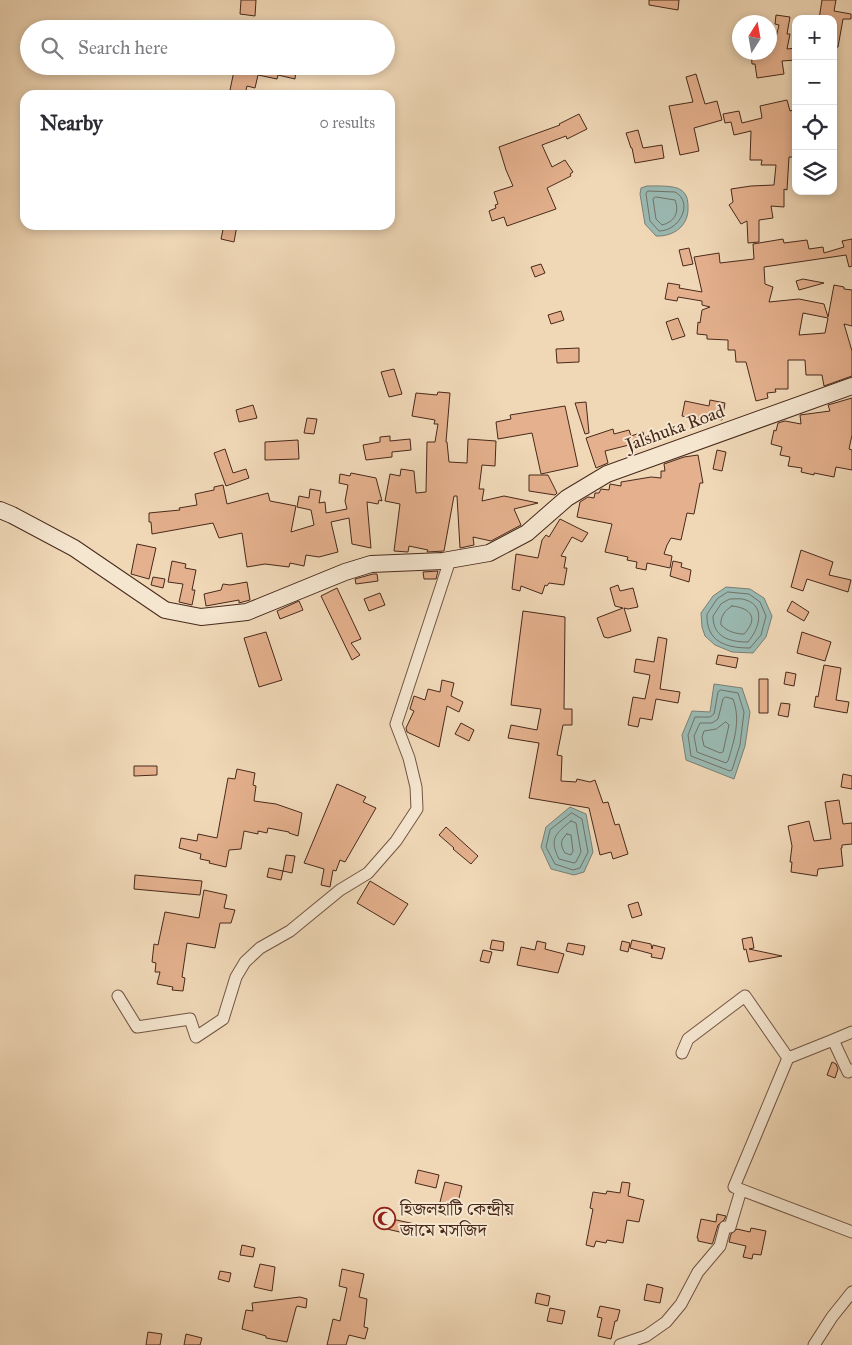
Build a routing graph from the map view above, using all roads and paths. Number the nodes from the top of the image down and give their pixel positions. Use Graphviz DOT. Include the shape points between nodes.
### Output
graph roads {
  1 [pos="852,386"];
  2 [pos="0,510"];
  3 [pos="450,560"];
  4 [pos="118,996"];
  5 [pos="852,1032"];
  6 [pos="833,1040"];
  7 [pos="682,1053"];
  8 [pos="788,1058"];
  9 [pos="852,1070"];
  10 [pos="741,1190"];
  11 [pos="852,1232"];
  12 [pos="852,1292"];
  13 [pos="620,1345"];
  14 [pos="814,1345"];
  1 -- 3 [label="street, Jalshuka Road" via="607,474 566,498 527,533 489,553"];
  2 -- 3 [label="street, Jalshuka Road" via="74,548 166,610 201,618 247,612 371,564"];
  3 -- 4 [label="street" via="396,724 409,758 417,809 396,841 368,873 340,890 245,962 236,977 222,1019 196,1037 190,1019 137,1027"];
  5 -- 6 [label="street"];
  6 -- 8 [label="street"];
  6 -- 9 [label="street" via="848,1072"];
  7 -- 8 [label="street" via="688,1039 746,996"];
  8 -- 10 [label="street" via="734,1187"];
  10 -- 11 [label="street"];
  10 -- 13 [label="street" via="730,1227 725,1226 720,1246 698,1272 681,1304 666,1322 646,1336"];
  12 -- 14 [label="street"];
}
